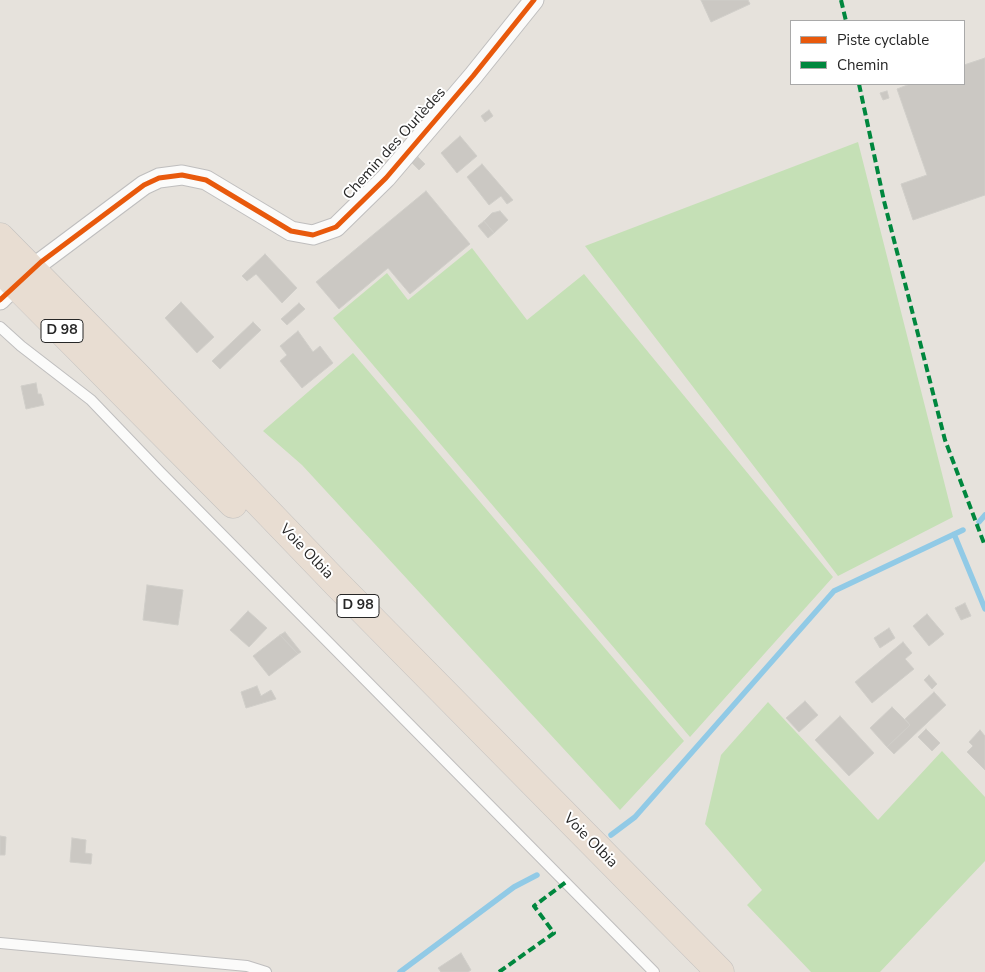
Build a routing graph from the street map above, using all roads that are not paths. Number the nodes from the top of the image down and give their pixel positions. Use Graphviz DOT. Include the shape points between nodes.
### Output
graph roads {
  1 [pos="534,0"];
  2 [pos="0,237"];
  3 [pos="41,262"];
  4 [pos="3,287"];
  5 [pos="0,327"];
  6 [pos="0,943"];
  7 [pos="266,972"];
  8 [pos="654,972"];
  9 [pos="696,972"];
  10 [pos="720,972"];
  1 -- 3 [label="street, Chemin des Ourlèdes" via="386,178 336,227 313,234 291,232 206,180 182,175 144,184"];
  2 -- 10 [label="highway, Voie Olbia / D 98"];
  4 -- 9 [label="highway, Voie Olbia / D 98"];
  5 -- 8 [label="lane" via="91,400"];
  6 -- 7 [label="lane" via="247,966"];
}
